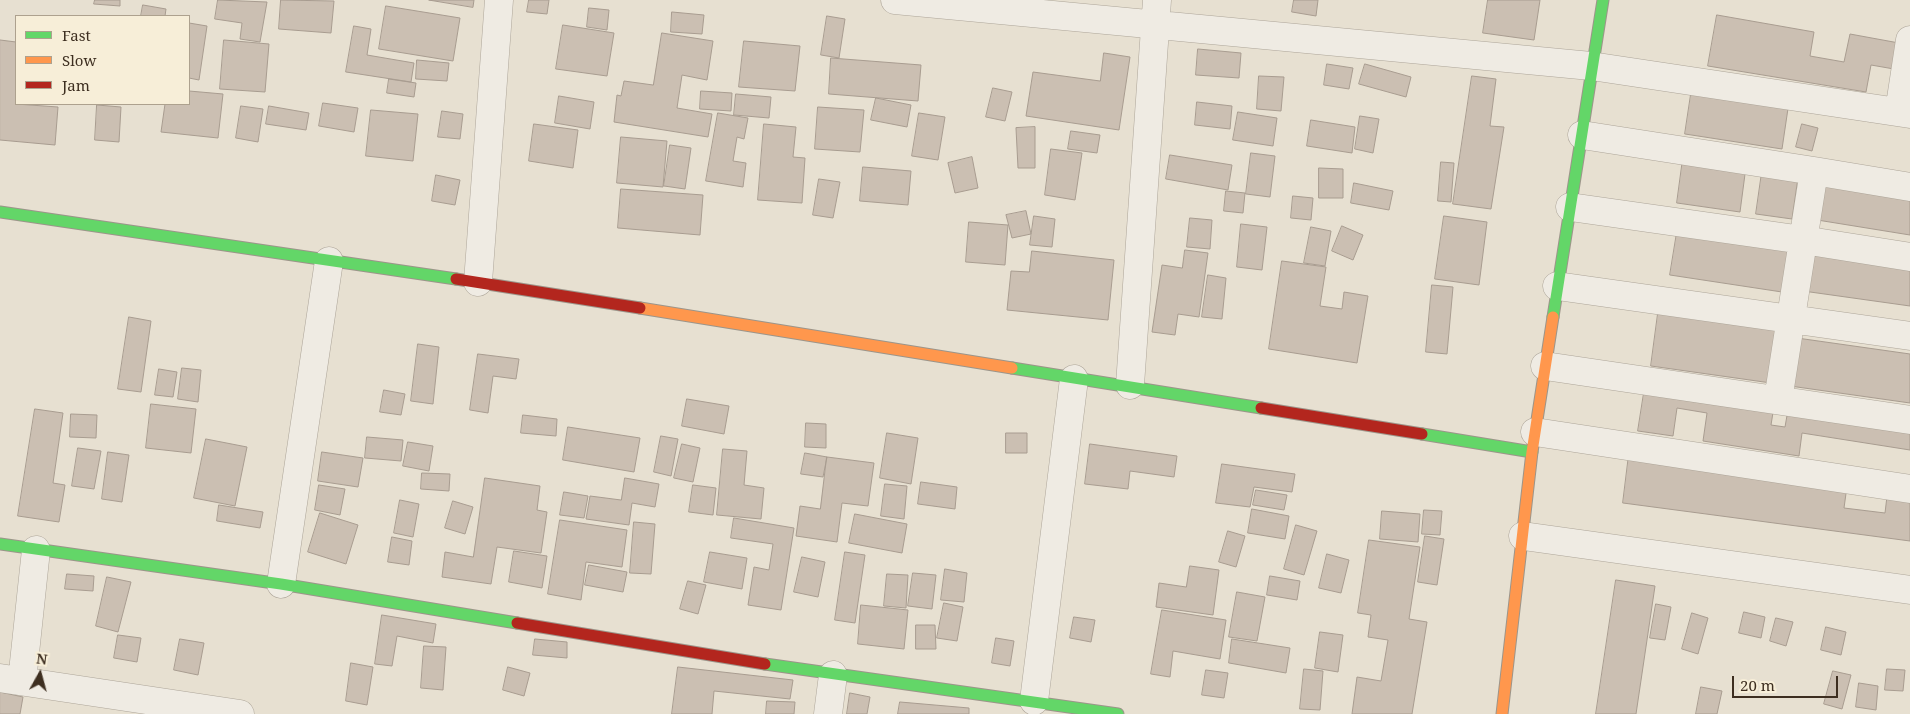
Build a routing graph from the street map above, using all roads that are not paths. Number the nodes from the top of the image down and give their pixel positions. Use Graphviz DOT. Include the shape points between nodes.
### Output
graph roads {
  1 [pos="499,0"];
  2 [pos="895,0"];
  3 [pos="1603,0"];
  4 [pos="1156,13"];
  5 [pos="1910,40"];
  6 [pos="1590,66"];
  7 [pos="1904,113"];
  8 [pos="1582,134"];
  9 [pos="1814,171"];
  10 [pos="1910,187"];
  11 [pos="1570,207"];
  12 [pos="0,212"];
  13 [pos="1803,240"];
  14 [pos="1910,257"];
  15 [pos="329,261"];
  16 [pos="478,282"];
  17 [pos="1557,286"];
  18 [pos="1792,318"];
  19 [pos="1910,336"];
  20 [pos="1545,366"];
  21 [pos="1074,379"];
  22 [pos="1130,385"];
  23 [pos="1778,400"];
  24 [pos="1910,420"];
  25 [pos="1533,442"];
  26 [pos="1910,490"];
  27 [pos="1523,536"];
  28 [pos="0,544"];
  29 [pos="36,550"];
  30 [pos="281,584"];
  31 [pos="1910,590"];
  32 [pos="833,675"];
  33 [pos="11,679"];
  34 [pos="1034,701"];
  35 [pos="240,714"];
  36 [pos="828,714"];
  37 [pos="1118,714"];
  38 [pos="1502,714"];
  1 -- 16 [label="street"];
  2 -- 4 [label="street"];
  3 -- 6 [label="street"];
  4 -- 6 [label="street"];
  4 -- 22 [label="street"];
  5 -- 7 [label="street"];
  6 -- 7 [label="street"];
  6 -- 8 [label="street"];
  8 -- 9 [label="street"];
  8 -- 11 [label="street"];
  9 -- 10 [label="street"];
  9 -- 13 [label="street"];
  11 -- 13 [label="street"];
  11 -- 17 [label="street"];
  12 -- 15 [label="street"];
  13 -- 14 [label="street"];
  13 -- 18 [label="street"];
  15 -- 16 [label="street"];
  15 -- 30 [label="street"];
  16 -- 21 [label="street"];
  17 -- 18 [label="street"];
  17 -- 20 [label="street"];
  18 -- 19 [label="street"];
  18 -- 23 [label="street"];
  20 -- 23 [label="street"];
  20 -- 25 [label="street"];
  21 -- 22 [label="street"];
  21 -- 34 [label="street"];
  22 -- 25 [label="street"];
  23 -- 24 [label="street"];
  25 -- 26 [label="street"];
  25 -- 27 [label="street"];
  27 -- 31 [label="street"];
  27 -- 38 [label="street"];
  28 -- 29 [label="street"];
  29 -- 30 [label="street"];
  29 -- 33 [label="street"];
  30 -- 32 [label="street"];
  32 -- 34 [label="street"];
  32 -- 36 [label="street"];
  33 -- 35 [label="street"];
  34 -- 37 [label="street"];
}
